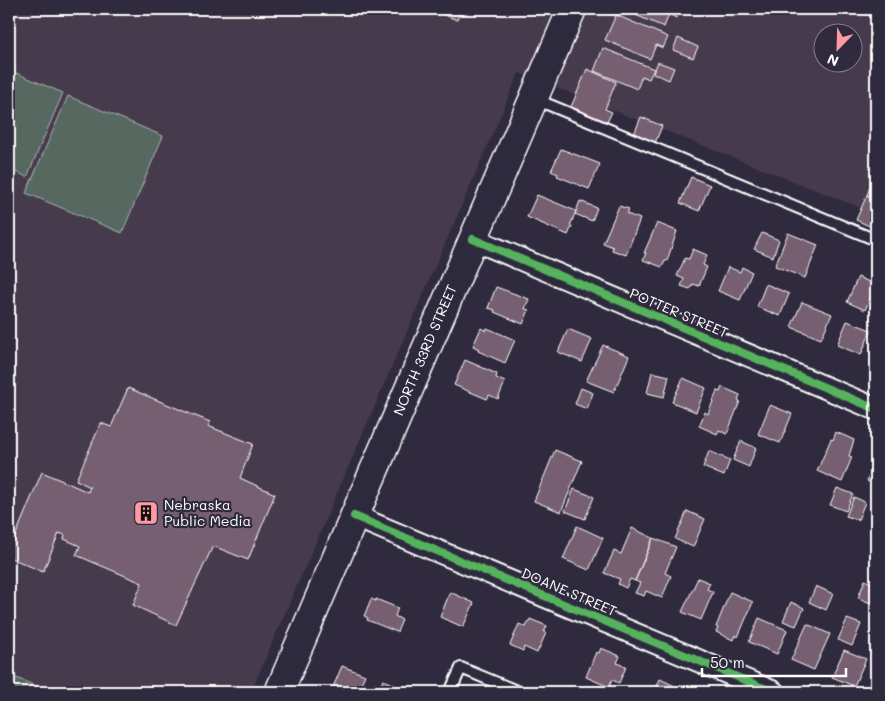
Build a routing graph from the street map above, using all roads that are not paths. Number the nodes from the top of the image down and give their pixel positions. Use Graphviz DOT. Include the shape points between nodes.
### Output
graph roads {
  1 [pos="572,9"];
  2 [pos="533,99"];
  3 [pos="473,239"];
  4 [pos="876,240"];
  5 [pos="875,404"];
  6 [pos="354,516"];
  7 [pos="278,692"];
  8 [pos="450,692"];
  9 [pos="519,692"];
  10 [pos="773,692"];
  1 -- 2 [label="main road, NORTH 33RD STREET"];
  2 -- 3 [label="main road, NORTH 33RD STREET"];
  2 -- 4 [label="lane"];
  3 -- 5 [label="street, POTTER STREET"];
  3 -- 6 [label="main road, NORTH 33RD STREET"];
  6 -- 7 [label="main road, NORTH 33RD STREET"];
  6 -- 10 [label="street, DOANE STREET"];
  8 -- 9 [label="lane" via="461,668"];
}
